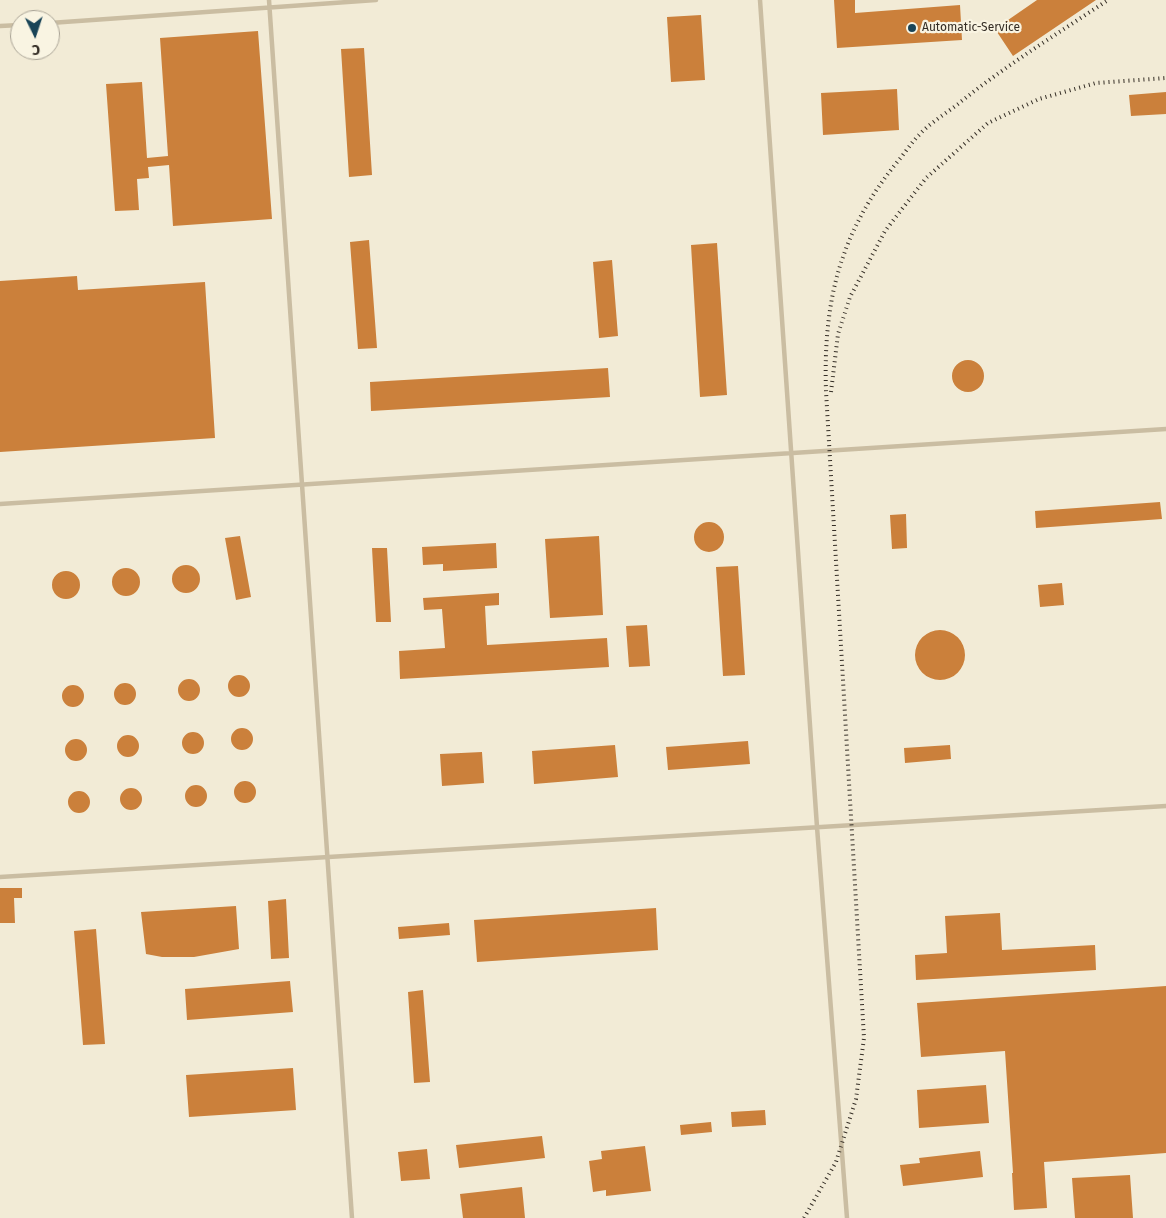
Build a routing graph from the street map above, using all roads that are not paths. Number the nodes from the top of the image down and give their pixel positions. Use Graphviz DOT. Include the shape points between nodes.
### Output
graph roads {
  1 [pos="269,0"];
  2 [pos="376,0"];
  3 [pos="760,0"];
  4 [pos="270,8"];
  5 [pos="60,22"];
  6 [pos="1166,429"];
  7 [pos="791,453"];
  8 [pos="303,485"];
  9 [pos="0,504"];
  10 [pos="1166,806"];
  11 [pos="817,827"];
  12 [pos="328,858"];
  13 [pos="0,877"];
  14 [pos="352,1218"];
  15 [pos="847,1218"];
  1 -- 4 [label="lane"];
  2 -- 4 [label="lane"];
  3 -- 7 [label="lane"];
  4 -- 5 [label="lane"];
  4 -- 8 [label="lane"];
  6 -- 7 [label="lane"];
  7 -- 8 [label="lane"];
  7 -- 11 [label="lane"];
  8 -- 9 [label="lane"];
  8 -- 12 [label="lane"];
  10 -- 11 [label="lane"];
  11 -- 12 [label="lane"];
  11 -- 15 [label="lane"];
  12 -- 13 [label="lane"];
  12 -- 14 [label="lane"];
}
